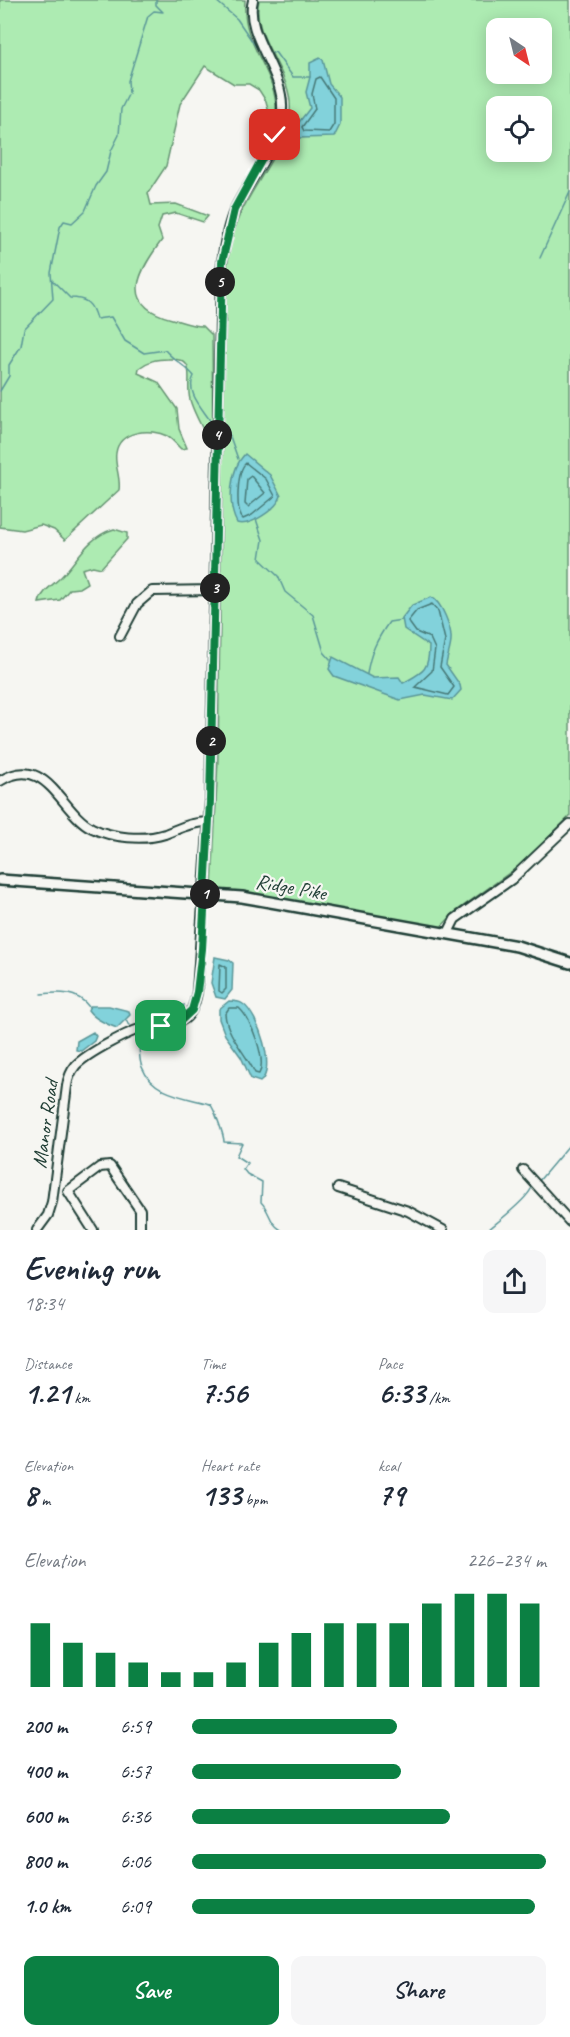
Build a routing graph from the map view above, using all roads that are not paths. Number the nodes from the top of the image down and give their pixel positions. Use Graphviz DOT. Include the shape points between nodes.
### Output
graph roads {
  1 [pos="253,0"];
  2 [pos="215,590"];
  3 [pos="120,636"];
  4 [pos="0,781"];
  5 [pos="570,824"];
  6 [pos="209,825"];
  7 [pos="0,880"];
  8 [pos="206,894"];
  9 [pos="448,933"];
  10 [pos="570,963"];
  11 [pos="523,1170"];
  12 [pos="338,1188"];
  13 [pos="54,1189"];
  14 [pos="68,1191"];
  15 [pos="570,1222"];
  16 [pos="37,1230"];
  17 [pos="93,1230"];
  18 [pos="141,1230"];
  19 [pos="443,1230"];
  1 -- 2 [label="street, Manor Road" via="252,20 277,80 282,111 272,142 230,220 222,262"];
  2 -- 3 [label="street" via="152,591 140,601"];
  2 -- 6 [label="street, Manor Road"];
  4 -- 6 [label="street" via="21,773 38,777 56,791 80,820 109,835 158,835 193,822"];
  5 -- 9 [label="street" via="512,879 455,919"];
  6 -- 8 [label="street, Manor Road"];
  7 -- 8 [label="main road, Ridge Pike"];
  8 -- 9 [label="main road, Ridge Pike"];
  8 -- 13 [label="street, Manor Road" via="194,1006 179,1022 142,1028 87,1057 73,1069 67,1086"];
  9 -- 10 [label="main road, Ridge Pike" via="536,950"];
  11 -- 15 [label="street"];
  12 -- 19 [label="street" via="399,1208"];
  13 -- 14 [label="street"];
  13 -- 16 [label="street, Manor Road" via="50,1211"];
  14 -- 17 [label="street"];
  14 -- 18 [label="street" via="100,1167 110,1166 140,1210"];
}
